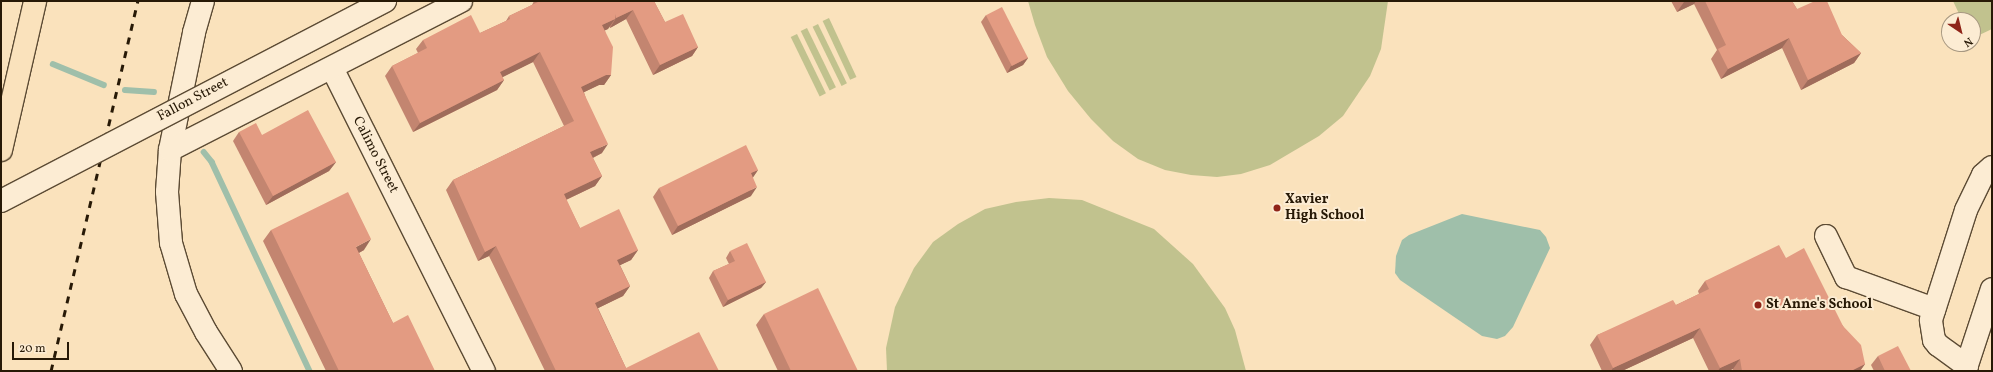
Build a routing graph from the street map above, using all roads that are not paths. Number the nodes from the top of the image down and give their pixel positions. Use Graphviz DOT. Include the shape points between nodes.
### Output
graph roads {
  1 [pos="35,1"];
  2 [pos="203,1"];
  3 [pos="385,1"];
  4 [pos="461,1"];
  5 [pos="332,68"];
  6 [pos="1,150"];
  7 [pos="170,150"];
  8 [pos="1992,167"];
  9 [pos="1,201"];
  10 [pos="1826,236"];
  11 [pos="1992,289"];
  12 [pos="1934,309"];
  13 [pos="1966,368"];
  14 [pos="231,371"];
  15 [pos="484,371"];
  1 -- 6 [label="highway"];
  2 -- 7 [label="street"];
  3 -- 9 [label="street, Fallon Street, bridge"];
  4 -- 5 [label="street"];
  5 -- 7 [label="street"];
  5 -- 15 [label="street, Calimo Street"];
  7 -- 14 [label="street" via="167,192 171,243 186,294"];
  8 -- 12 [label="street" via="1983,175 1966,210"];
  10 -- 12 [label="street" via="1846,277"];
  11 -- 13 [label="street"];
  12 -- 13 [label="street" via="1931,320 1934,340"];
}
